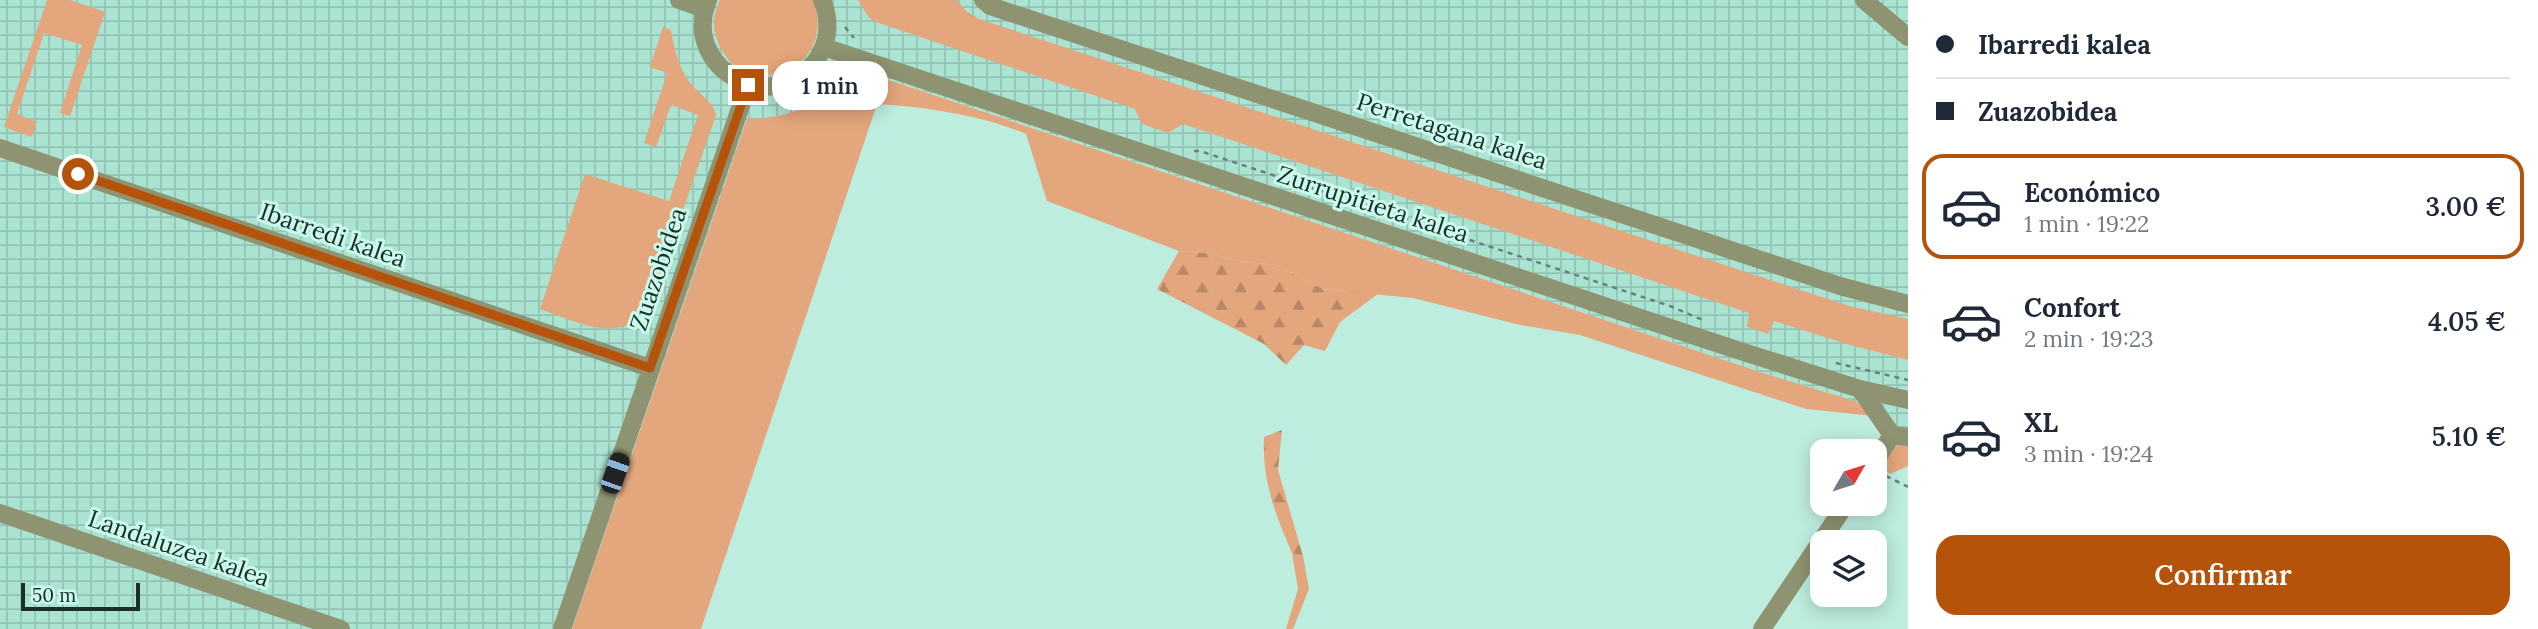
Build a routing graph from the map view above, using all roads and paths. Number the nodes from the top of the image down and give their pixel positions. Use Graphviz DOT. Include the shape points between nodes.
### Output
graph roads {
  1 [pos="679,0"];
  2 [pos="822,0"];
  3 [pos="983,0"];
  4 [pos="1864,0"];
  5 [pos="706,4"];
  6 [pos="847,31"];
  7 [pos="1908,37"];
  8 [pos="860,42"];
  9 [pos="824,47"];
  10 [pos="748,85"];
  11 [pos="0,148"];
  12 [pos="1189,152"];
  13 [pos="1908,304"];
  14 [pos="1712,327"];
  15 [pos="1833,362"];
  16 [pos="650,368"];
  17 [pos="1908,380"];
  18 [pos="1860,389"];
  19 [pos="1908,400"];
  20 [pos="1900,436"];
  21 [pos="1887,457"];
  22 [pos="1887,474"];
  23 [pos="1908,487"];
  24 [pos="0,513"];
  25 [pos="1838,516"];
  26 [pos="341,629"];
  27 [pos="562,629"];
  28 [pos="1762,629"];
  1 -- 5 [label="street"];
  2 -- 9 [label="street" via="828,29"];
  3 -- 13 [label="street, Perretagana kalea" via="1840,286"];
  4 -- 7 [label="street"];
  5 -- 10 [label="street" via="703,24 711,55 727,73"];
  6 -- 8 [label="path"];
  9 -- 10 [label="street" via="811,67 793,81 779,86"];
  9 -- 18 [label="street, Zurrupitieta kalea"];
  10 -- 16 [label="street, Zuazobidea"];
  11 -- 16 [label="street, Ibarredi kalea"];
  12 -- 14 [label="path" via="1200,150 1658,302 1702,317"];
  15 -- 17 [label="path"];
  16 -- 27 [label="street, Zuazobidea"];
  18 -- 19 [label="street, Zurrupitieta kalea"];
  18 -- 20 [label="street"];
  20 -- 21 [label="street"];
  22 -- 23 [label="path"];
  24 -- 26 [label="street, Landaluzea kalea"];
  25 -- 28 [label="street"];
}
